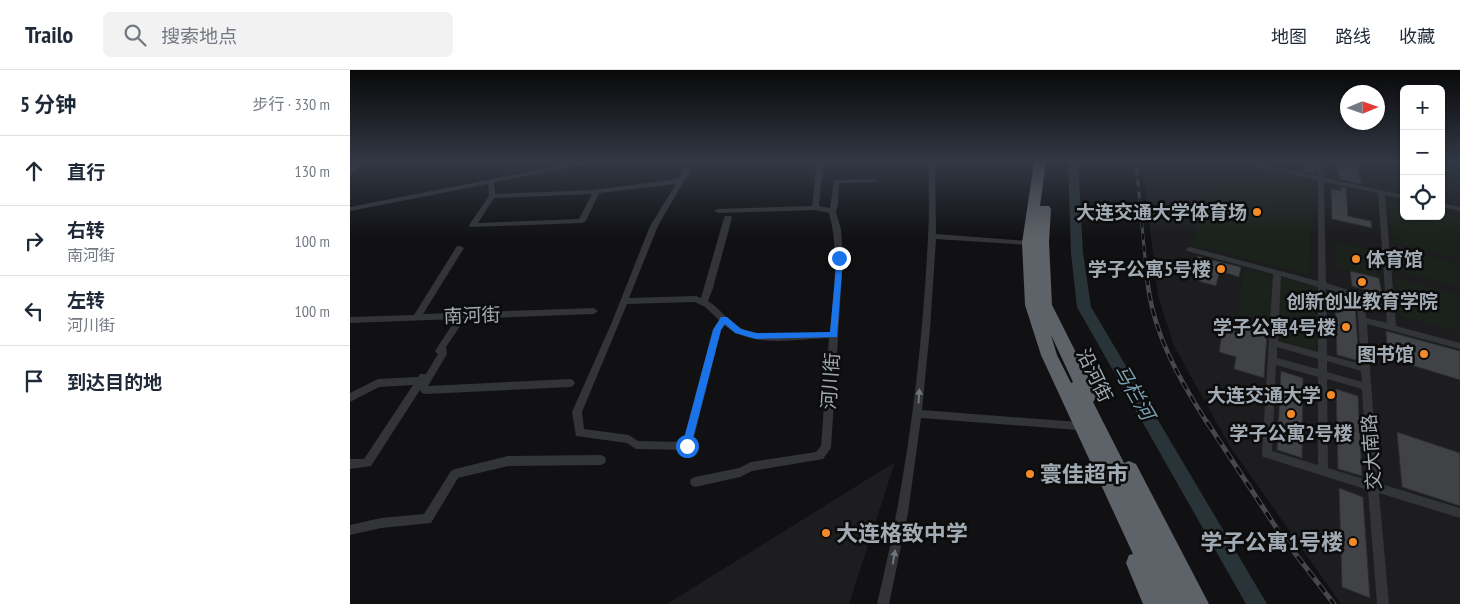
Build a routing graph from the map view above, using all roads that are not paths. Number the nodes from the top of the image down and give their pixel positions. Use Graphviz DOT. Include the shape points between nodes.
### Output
graph roads {
  1 [pos="461,187"];
  2 [pos="491,187"];
  3 [pos="631,187"];
  4 [pos="677,187"];
  5 [pos="817,187"];
  6 [pos="836,187"];
  7 [pos="932,187"];
  8 [pos="1321,187"];
  9 [pos="1358,187"];
  10 [pos="1041,189"];
  11 [pos="597,191"];
  12 [pos="1381,192"];
  13 [pos="492,196"];
  14 [pos="1400,196"];
  15 [pos="1445,206"];
  16 [pos="815,208"];
  17 [pos="350,209"];
  18 [pos="1460,209"];
  19 [pos="1040,210"];
  20 [pos="718,211"];
  21 [pos="832,212"];
  22 [pos="728,218"];
  23 [pos="932,236"];
  24 [pos="1029,243"];
  25 [pos="460,248"];
  26 [pos="1190,249"];
  27 [pos="1278,272"];
  28 [pos="1322,285"];
  29 [pos="625,301"];
  30 [pos="704,301"];
  31 [pos="1360,301"];
  32 [pos="1044,305"];
  33 [pos="1391,309"];
  34 [pos="594,311"];
  35 [pos="462,316"];
  36 [pos="416,318"];
  37 [pos="724,319"];
  38 [pos="350,320"];
  39 [pos="1362,320"];
  40 [pos="1392,328"];
  41 [pos="834,335"];
  42 [pos="1273,343"];
  43 [pos="1460,346"];
  44 [pos="442,348"];
  45 [pos="1322,357"];
  46 [pos="1272,360"];
  47 [pos="1054,365"];
  48 [pos="1366,369"];
  49 [pos="1322,374"];
  50 [pos="420,381"];
  51 [pos="570,383"];
  52 [pos="1367,387"];
  53 [pos="350,398"];
  54 [pos="918,414"];
  55 [pos="1078,426"];
  56 [pos="601,460"];
  57 [pos="350,464"];
  58 [pos="1322,470"];
  59 [pos="695,482"];
  60 [pos="1373,485"];
  61 [pos="1460,513"];
  62 [pos="350,530"];
  63 [pos="1150,550"];
  64 [pos="883,604"];
  65 [pos="1155,604"];
  66 [pos="1169,604"];
  67 [pos="1181,604"];
  68 [pos="1198,604"];
  69 [pos="1383,604"];
  1 -- 17 [label="street"];
  2 -- 13 [label="street"];
  3 -- 11 [label="street"];
  4 -- 29 [label="street" via="645,247"];
  5 -- 16 [label="street"];
  6 -- 21 [label="street"];
  7 -- 23 [label="street"];
  8 -- 28 [label="street"];
  9 -- 12 [label="street"];
  10 -- 19 [label="highway"];
  11 -- 13 [label="street"];
  11 -- 13 [label="street" via="582,221 473,225"];
  12 -- 14 [label="street"];
  12 -- 33 [label="street"];
  15 -- 18 [label="street"];
  16 -- 20 [label="street"];
  16 -- 21 [label="street"];
  19 -- 24 [label="highway, 沿河街"];
  19 -- 32 [label="highway, 沿河街"];
  21 -- 41 [label="street, 河川街" via="839,258"];
  22 -- 30 [label="street"];
  23 -- 24 [label="street"];
  54 -- 23 [label="street, one-way"];
  24 -- 47 [label="highway, 沿河街" via="1033,305"];
  25 -- 36 [label="street"];
  26 -- 27 [label="street"];
  27 -- 28 [label="street"];
  27 -- 42 [label="street"];
  28 -- 31 [label="street" via="1349,293"];
  28 -- 45 [label="street"];
  29 -- 30 [label="street"];
  29 -- 37 [label="street" via="577,412 580,433 628,439 636,445 687,446 717,330"];
  30 -- 37 [label="street"];
  31 -- 33 [label="street"];
  31 -- 39 [label="street, 交大南路"];
  32 -- 63 [label="highway, 沿河街" via="1060,354"];
  32 -- 68 [label="highway"];
  33 -- 40 [label="street"];
  34 -- 35 [label="street, 南河街"];
  35 -- 36 [label="street, 南河街"];
  35 -- 44 [label="street"];
  36 -- 38 [label="street, 南河街"];
  37 -- 41 [label="street" via="738,331 756,336"];
  39 -- 40 [label="street"];
  39 -- 48 [label="street, 交大南路"];
  40 -- 43 [label="street"];
  41 -- 59 [label="street, 河川街" via="826,448 819,456 751,467"];
  42 -- 45 [label="street"];
  42 -- 46 [label="street"];
  44 -- 50 [label="street"];
  44 -- 51 [label="street" via="444,354 423,387 425,390"];
  45 -- 48 [label="street"];
  45 -- 49 [label="street"];
  46 -- 49 [label="street"];
  46 -- 58 [label="street" via="1267,454"];
  47 -- 55 [label="highway"];
  47 -- 63 [label="highway, 沿河街"];
  48 -- 52 [label="street, 交大南路"];
  49 -- 52 [label="street"];
  49 -- 58 [label="street"];
  50 -- 53 [label="street" via="378,383"];
  50 -- 57 [label="street" via="367,463"];
  52 -- 60 [label="street, 交大南路"];
  54 -- 55 [label="street"];
  64 -- 54 [label="street, one-way" via="894,562"];
  55 -- 65 [label="highway"];
  56 -- 62 [label="street" via="508,461 455,474 427,519"];
  58 -- 60 [label="street"];
  60 -- 61 [label="street"];
  60 -- 69 [label="street, 交大南路"];
  63 -- 66 [label="highway"];
  63 -- 67 [label="highway"];
}
